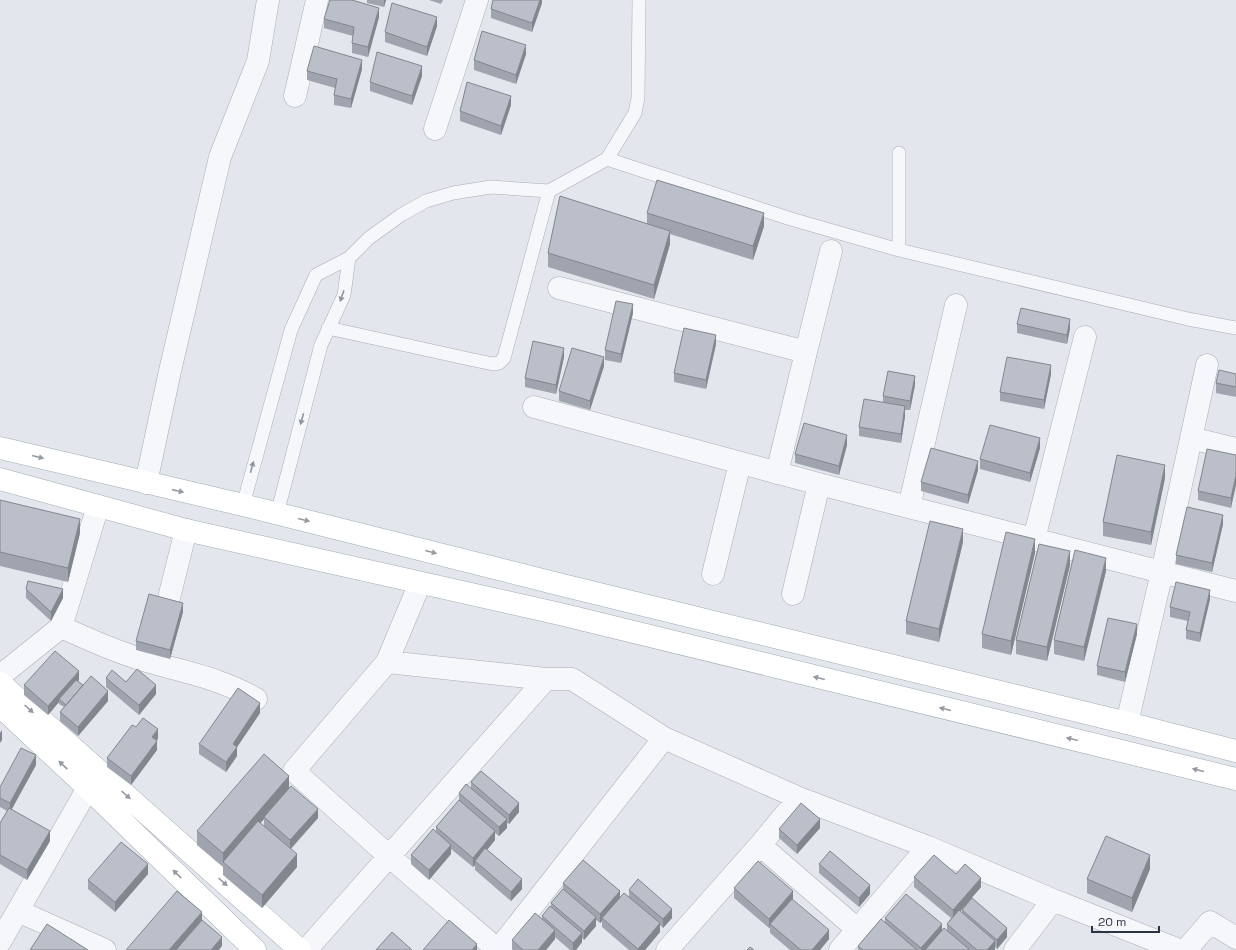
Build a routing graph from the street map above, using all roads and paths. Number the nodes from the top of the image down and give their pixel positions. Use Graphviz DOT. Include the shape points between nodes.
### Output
graph roads {
  1 [pos="268,0"];
  2 [pos="317,0"];
  3 [pos="477,0"];
  4 [pos="639,0"];
  5 [pos="295,96"];
  6 [pos="435,129"];
  7 [pos="899,153"];
  8 [pos="607,160"];
  9 [pos="549,191"];
  10 [pos="899,250"];
  11 [pos="831,251"];
  12 [pos="348,258"];
  13 [pos="558,288"];
  14 [pos="956,305"];
  15 [pos="328,328"];
  16 [pos="1236,328"];
  17 [pos="1085,337"];
  18 [pos="806,352"];
  19 [pos="1207,365"];
  20 [pos="534,407"];
  21 [pos="1191,438"];
  22 [pos="0,448"];
  23 [pos="1236,449"];
  24 [pos="740,463"];
  25 [pos="777,473"];
  26 [pos="0,479"];
  27 [pos="146,483"];
  28 [pos="819,484"];
  29 [pos="243,505"];
  30 [pos="98,506"];
  31 [pos="909,507"];
  32 [pos="277,514"];
  33 [pos="186,530"];
  34 [pos="1034,539"];
  35 [pos="1162,572"];
  36 [pos="713,574"];
  37 [pos="420,583"];
  38 [pos="1236,591"];
  39 [pos="792,594"];
  40 [pos="169,598"];
  41 [pos="61,628"];
  42 [pos="387,662"];
  43 [pos="0,676"];
  44 [pos="546,679"];
  45 [pos="0,683"];
  46 [pos="256,699"];
  47 [pos="0,706"];
  48 [pos="1127,723"];
  49 [pos="664,738"];
  50 [pos="1236,751"];
  51 [pos="1236,779"];
  52 [pos="88,788"];
  53 [pos="799,798"];
  54 [pos="760,845"];
  55 [pos="928,847"];
  56 [pos="390,857"];
  57 [pos="1053,900"];
  58 [pos="18,911"];
  59 [pos="858,929"];
  60 [pos="1236,938"];
  61 [pos="0,942"];
  62 [pos="295,948"];
  63 [pos="105,950"];
  64 [pos="255,950"];
  65 [pos="498,950"];
  66 [pos="667,950"];
  67 [pos="840,950"];
  68 [pos="1015,950"];
  69 [pos="1179,950"];
  70 [pos="1186,950"];
  1 -- 27 [label="street" via="258,61 220,157"];
  2 -- 5 [label="street"];
  3 -- 6 [label="street"];
  4 -- 8 [label="lane" via="638,98 635,113"];
  7 -- 10 [label="lane"];
  8 -- 9 [label="lane"];
  8 -- 10 [label="lane" via="791,219"];
  9 -- 12 [label="lane" via="492,187 453,193 401,214"];
  9 -- 15 [label="lane" via="504,358 499,363 477,361"];
  10 -- 16 [label="lane" via="1188,319"];
  11 -- 18 [label="street"];
  12 -- 15 [label="lane, one-way" via="344,295"];
  29 -- 12 [label="lane, one-way" via="291,330 316,275"];
  13 -- 18 [label="street"];
  14 -- 31 [label="street"];
  15 -- 32 [label="lane, one-way" via="321,344"];
  17 -- 34 [label="street"];
  18 -- 25 [label="street"];
  19 -- 21 [label="street"];
  20 -- 24 [label="street"];
  21 -- 23 [label="street"];
  21 -- 35 [label="street"];
  22 -- 27 [label="main road, one-way"];
  24 -- 25 [label="street"];
  24 -- 36 [label="street"];
  25 -- 28 [label="street"];
  26 -- 30 [label="main road"];
  27 -- 29 [label="main road, one-way"];
  28 -- 31 [label="street"];
  28 -- 39 [label="street"];
  29 -- 32 [label="main road"];
  30 -- 33 [label="main road"];
  30 -- 41 [label="street"];
  31 -- 34 [label="street"];
  32 -- 48 [label="main road, one-way"];
  33 -- 37 [label="main road"];
  33 -- 40 [label="street"];
  34 -- 35 [label="street"];
  35 -- 38 [label="street"];
  35 -- 48 [label="street"];
  37 -- 42 [label="street"];
  51 -- 37 [label="main road, one-way" via="560,614"];
  41 -- 43 [label="street"];
  41 -- 46 [label="street" via="149,662 216,679"];
  42 -- 44 [label="street"];
  42 -- 56 [label="street" via="294,771"];
  44 -- 49 [label="street" via="572,679"];
  44 -- 56 [label="street"];
  45 -- 62 [label="main road, one-way"];
  52 -- 47 [label="main road, one-way"];
  48 -- 50 [label="main road"];
  49 -- 53 [label="street"];
  49 -- 65 [label="street"];
  52 -- 58 [label="street"];
  64 -- 52 [label="main road, one-way"];
  53 -- 54 [label="street"];
  53 -- 55 [label="street"];
  54 -- 59 [label="street"];
  54 -- 66 [label="street"];
  55 -- 57 [label="street"];
  55 -- 59 [label="street"];
  56 -- 62 [label="street"];
  56 -- 65 [label="street"];
  57 -- 68 [label="street"];
  57 -- 69 [label="street"];
  58 -- 61 [label="street"];
  58 -- 63 [label="street"];
  59 -- 67 [label="street"];
  60 -- 70 [label="street" via="1210,922"];
}
